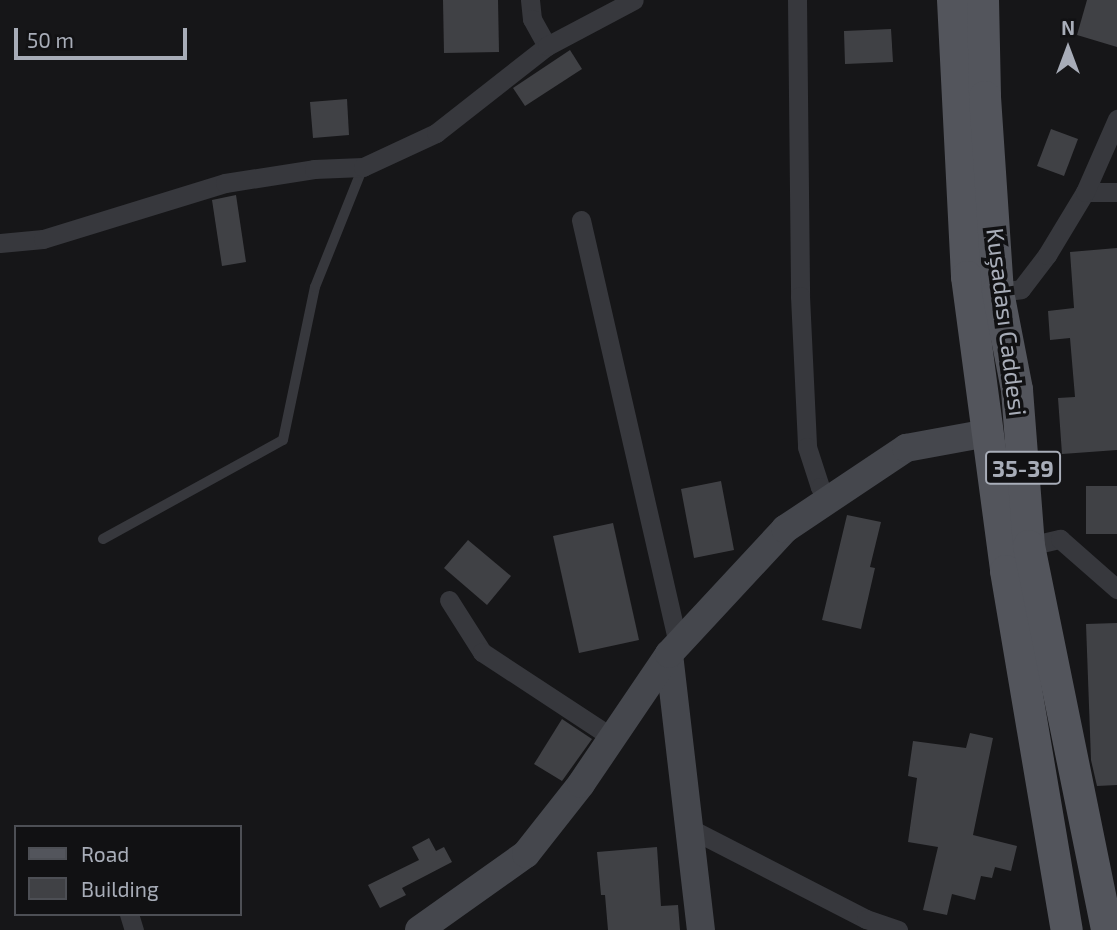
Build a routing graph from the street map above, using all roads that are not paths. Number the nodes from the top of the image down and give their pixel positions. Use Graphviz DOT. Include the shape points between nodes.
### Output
graph roads {
  1 [pos="530,0"];
  2 [pos="634,0"];
  3 [pos="797,0"];
  4 [pos="953,0"];
  5 [pos="983,0"];
  6 [pos="547,46"];
  7 [pos="1117,120"];
  8 [pos="362,167"];
  9 [pos="1085,192"];
  10 [pos="1117,192"];
  11 [pos="581,220"];
  12 [pos="0,243"];
  13 [pos="998,292"];
  14 [pos="988,433"];
  15 [pos="830,499"];
  16 [pos="103,539"];
  17 [pos="1029,546"];
  18 [pos="1117,589"];
  19 [pos="449,600"];
  20 [pos="673,649"];
  21 [pos="613,738"];
  22 [pos="689,828"];
  23 [pos="419,930"];
  24 [pos="701,930"];
  25 [pos="898,930"];
  26 [pos="1067,930"];
  27 [pos="1107,930"];
  1 -- 6 [label="street" via="532,19"];
  2 -- 6 [label="street"];
  3 -- 15 [label="street" via="800,296 807,447 820,486"];
  4 -- 14 [label="main road, Kuşadası Caddesi / 35-39" via="967,277"];
  5 -- 13 [label="main road, Kuşadası Caddesi / 35-39"];
  6 -- 8 [label="street" via="436,134"];
  7 -- 9 [label="street"];
  8 -- 12 [label="street" via="314,169 225,183 43,239"];
  8 -- 16 [label="lane" via="315,287 283,440"];
  9 -- 10 [label="street"];
  9 -- 13 [label="street" via="1021,289"];
  11 -- 20 [label="street"];
  13 -- 17 [label="main road, Kuşadası Caddesi / 35-39" via="1017,390"];
  14 -- 15 [label="street" via="906,448"];
  14 -- 26 [label="main road, Kuşadası Caddesi / 35-39" via="1006,571"];
  15 -- 20 [label="street" via="785,529"];
  17 -- 18 [label="street" via="1060,539"];
  17 -- 27 [label="main road, Kuşadası Caddesi / 35-39"];
  19 -- 21 [label="street" via="482,652"];
  20 -- 21 [label="street"];
  20 -- 22 [label="street"];
  21 -- 23 [label="street" via="526,854"];
  22 -- 24 [label="street"];
  22 -- 25 [label="street" via="866,919"];
}
